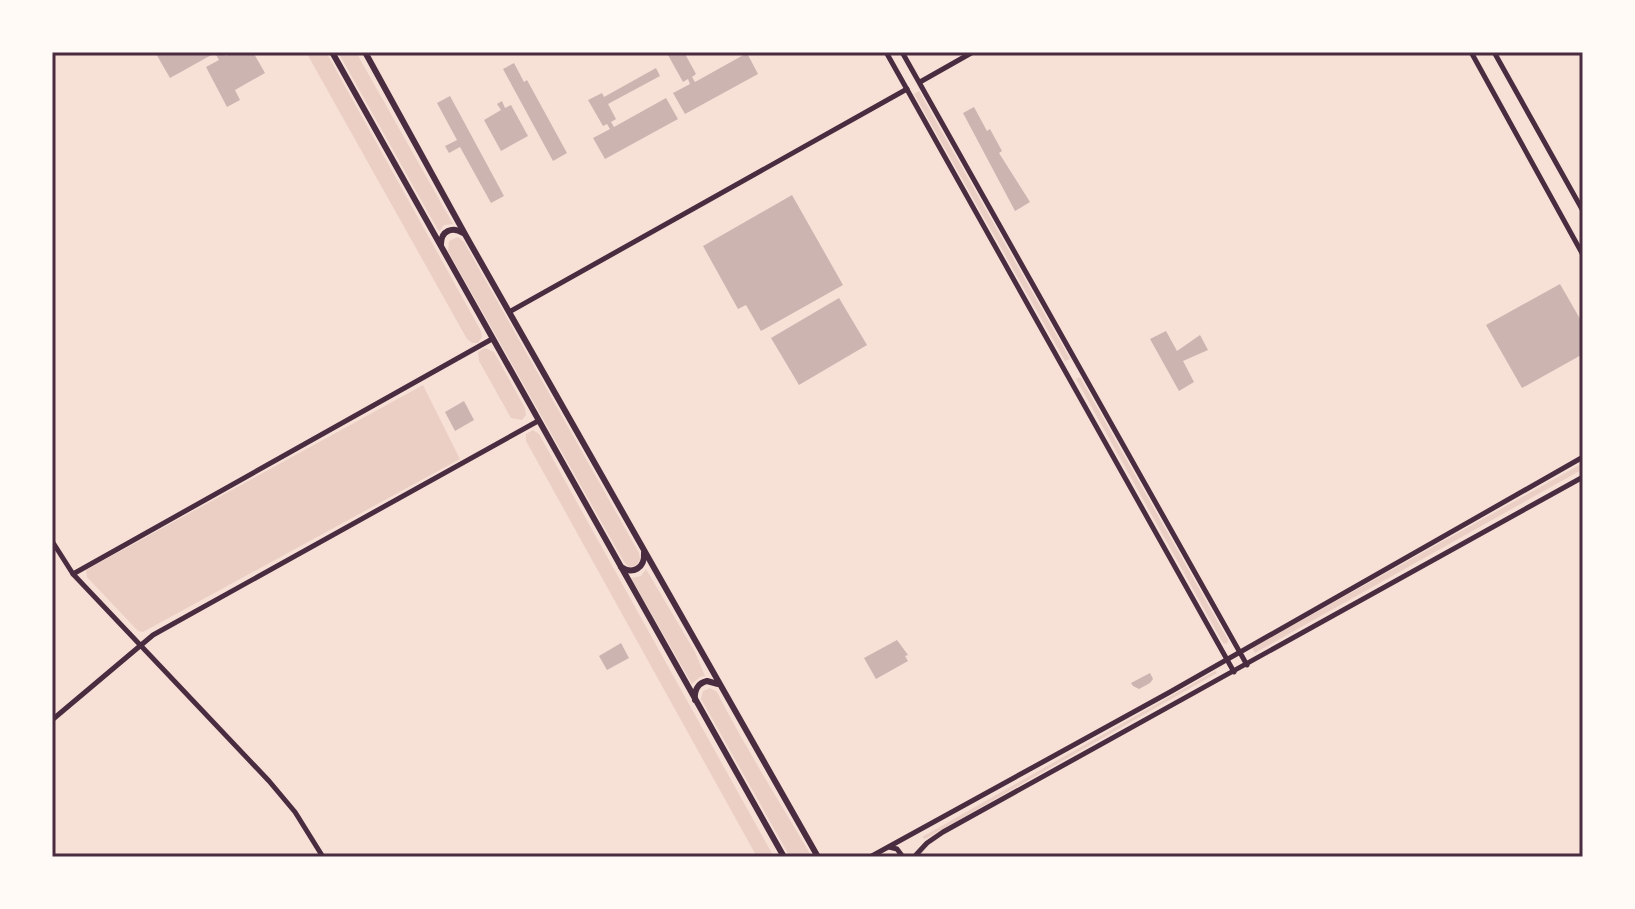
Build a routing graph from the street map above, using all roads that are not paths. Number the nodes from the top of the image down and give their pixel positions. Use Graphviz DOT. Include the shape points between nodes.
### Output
graph roads {
  1 [pos="332,52"];
  2 [pos="365,52"];
  3 [pos="886,52"];
  4 [pos="902,52"];
  5 [pos="973,52"];
  6 [pos="1471,52"];
  7 [pos="1494,52"];
  8 [pos="920,82"];
  9 [pos="907,89"];
  10 [pos="1583,211"];
  11 [pos="466,236"];
  12 [pos="443,249"];
  13 [pos="1583,255"];
  14 [pos="509,312"];
  15 [pos="492,339"];
  16 [pos="1074,360"];
  17 [pos="1064,367"];
  18 [pos="1081,372"];
  19 [pos="1071,379"];
  20 [pos="538,421"];
  21 [pos="1583,457"];
  22 [pos="1583,477"];
  23 [pos="52,541"];
  24 [pos="643,550"];
  25 [pos="619,564"];
  26 [pos="73,574"];
  27 [pos="140,644"];
  28 [pos="1239,652"];
  29 [pos="1227,660"];
  30 [pos="1247,665"];
  31 [pos="1234,672"];
  32 [pos="721,686"];
  33 [pos="695,700"];
  34 [pos="52,720"];
  35 [pos="918,830"];
  36 [pos="927,843"];
  37 [pos="884,848"];
  38 [pos="323,857"];
  39 [pos="784,857"];
  40 [pos="818,857"];
  41 [pos="870,857"];
  42 [pos="903,857"];
  43 [pos="914,857"];
  1 -- 12 [label="main road"];
  2 -- 11 [label="main road"];
  3 -- 9 [label="main road"];
  4 -- 8 [label="main road"];
  5 -- 8 [label="main road"];
  6 -- 13 [label="main road"];
  7 -- 10 [label="main road"];
  8 -- 9 [label="main road"];
  8 -- 16 [label="main road"];
  9 -- 14 [label="main road"];
  9 -- 17 [label="main road"];
  11 -- 12 [label="main road" via="447,231 441,239"];
  11 -- 14 [label="main road"];
  12 -- 15 [label="main road"];
  14 -- 24 [label="main road"];
  15 -- 20 [label="main road"];
  15 -- 26 [label="main road"];
  16 -- 17 [label="main road"];
  16 -- 18 [label="main road"];
  17 -- 19 [label="main road"];
  18 -- 19 [label="main road"];
  18 -- 28 [label="main road"];
  19 -- 29 [label="main road"];
  20 -- 25 [label="main road"];
  20 -- 27 [label="main road"];
  21 -- 28 [label="main road"];
  22 -- 30 [label="main road"];
  23 -- 26 [label="main road"];
  24 -- 25 [label="main road" via="638,569"];
  24 -- 32 [label="main road"];
  25 -- 33 [label="main road"];
  26 -- 27 [label="main road"];
  27 -- 34 [label="main road"];
  27 -- 38 [label="main road" via="276,789"];
  28 -- 29 [label="main road"];
  28 -- 30 [label="main road"];
  29 -- 31 [label="main road"];
  29 -- 35 [label="main road"];
  30 -- 31 [label="main road"];
  31 -- 36 [label="main road"];
  32 -- 33 [label="main road" via="702,682"];
  32 -- 40 [label="main road"];
  33 -- 39 [label="main road"];
  35 -- 36 [label="main road" via="918,840"];
  35 -- 37 [label="main road"];
  36 -- 43 [label="main road"];
  37 -- 41 [label="main road"];
  37 -- 42 [label="main road" via="895,848"];
}
